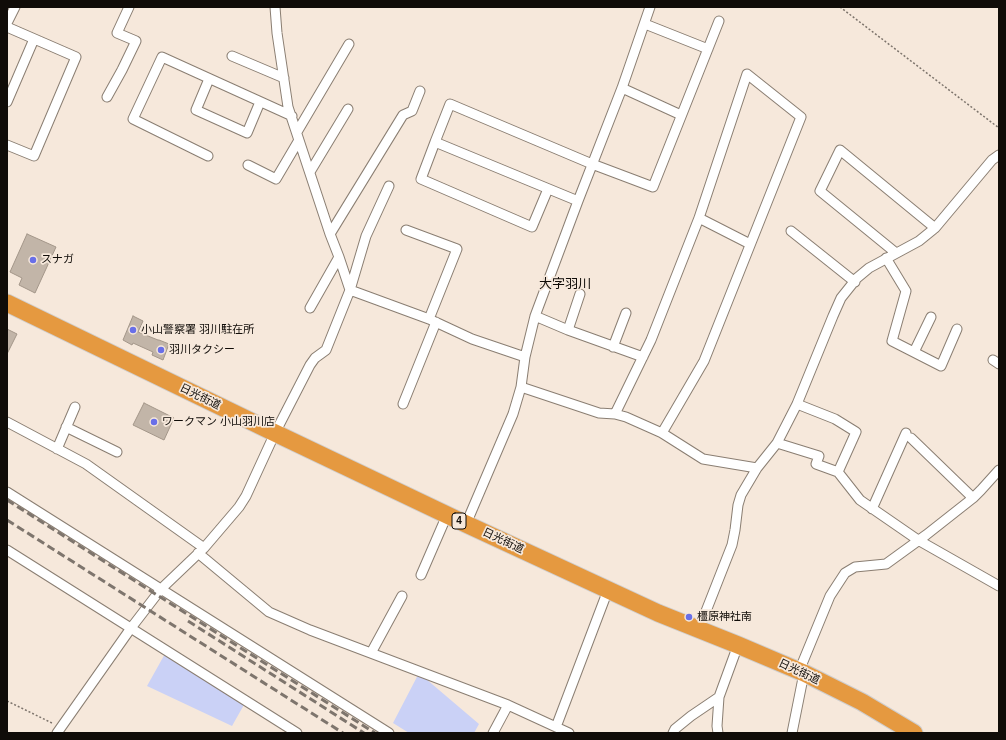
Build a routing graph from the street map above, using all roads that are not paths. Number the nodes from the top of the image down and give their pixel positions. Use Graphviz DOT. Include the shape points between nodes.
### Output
graph roads {
  1 [pos="15,7"];
  2 [pos="129,7"];
  3 [pos="275,7"];
  4 [pos="650,7"];
  5 [pos="719,21"];
  6 [pos="7,23"];
  7 [pos="644,24"];
  8 [pos="7,27"];
  9 [pos="34,39"];
  10 [pos="349,44"];
  11 [pos="708,49"];
  12 [pos="232,56"];
  13 [pos="209,78"];
  14 [pos="284,78"];
  15 [pos="622,88"];
  16 [pos="420,91"];
  17 [pos="107,96"];
  18 [pos="7,102"];
  19 [pos="260,102"];
  20 [pos="348,109"];
  21 [pos="682,115"];
  22 [pos="292,116"];
  23 [pos="298,136"];
  24 [pos="435,142"];
  25 [pos="7,145"];
  26 [pos="999,155"];
  27 [pos="208,156"];
  28 [pos="592,164"];
  29 [pos="248,165"];
  30 [pos="310,172"];
  31 [pos="388,186"];
  32 [pos="548,189"];
  33 [pos="578,201"];
  34 [pos="699,218"];
  35 [pos="936,228"];
  36 [pos="406,230"];
  37 [pos="791,231"];
  38 [pos="330,234"];
  39 [pos="750,244"];
  40 [pos="896,253"];
  41 [pos="339,257"];
  42 [pos="886,258"];
  43 [pos="855,282"];
  44 [pos="350,290"];
  45 [pos="580,294"];
  46 [pos="7,303"];
  47 [pos="310,308"];
  48 [pos="626,314"];
  49 [pos="535,316"];
  50 [pos="931,316"];
  51 [pos="433,321"];
  52 [pos="957,329"];
  53 [pos="568,330"];
  54 [pos="614,347"];
  55 [pos="914,352"];
  56 [pos="524,357"];
  57 [pos="643,357"];
  58 [pos="521,387"];
  59 [pos="403,404"];
  60 [pos="797,404"];
  61 [pos="75,406"];
  62 [pos="615,414"];
  63 [pos="7,422"];
  64 [pos="66,427"];
  65 [pos="275,433"];
  66 [pos="662,433"];
  67 [pos="777,443"];
  68 [pos="57,449"];
  69 [pos="117,452"];
  70 [pos="757,468"];
  71 [pos="999,470"];
  72 [pos="838,472"];
  73 [pos="7,492"];
  74 [pos="973,498"];
  75 [pos="872,509"];
  76 [pos="447,515"];
  77 [pos="466,524"];
  78 [pos="918,540"];
  79 [pos="7,550"];
  80 [pos="201,551"];
  81 [pos="421,575"];
  82 [pos="999,586"];
  83 [pos="161,590"];
  84 [pos="608,590"];
  85 [pos="402,596"];
  86 [pos="131,628"];
  87 [pos="699,629"];
  88 [pos="738,645"];
  89 [pos="371,653"];
  90 [pos="804,673"];
  91 [pos="719,697"];
  92 [pos="508,705"];
  93 [pos="556,727"];
  94 [pos="59,730"];
  95 [pos="297,733"];
  96 [pos="389,733"];
  97 [pos="493,733"];
  98 [pos="569,733"];
  99 [pos="673,733"];
  100 [pos="718,733"];
  101 [pos="792,733"];
  102 [pos="914,733"];
  1 -- 6 [label="street"];
  2 -- 17 [label="street" via="117,33 136,41"];
  3 -- 14 [label="street"];
  4 -- 7 [label="street"];
  5 -- 11 [label="street"];
  7 -- 11 [label="street"];
  7 -- 15 [label="street"];
  8 -- 9 [label="street"];
  9 -- 18 [label="street"];
  9 -- 25 [label="street" via="76,57 34,156"];
  10 -- 23 [label="street"];
  11 -- 21 [label="street"];
  12 -- 14 [label="street"];
  13 -- 19 [label="street"];
  13 -- 19 [label="street" via="196,110 247,133"];
  13 -- 27 [label="street" via="162,57 133,119"];
  14 -- 22 [label="street" via="288,107"];
  15 -- 21 [label="street"];
  15 -- 28 [label="street"];
  16 -- 38 [label="street" via="412,111 403,115"];
  19 -- 22 [label="street"];
  20 -- 30 [label="street"];
  21 -- 28 [label="street" via="653,187"];
  22 -- 23 [label="street"];
  23 -- 29 [label="street" via="276,179"];
  23 -- 30 [label="street"];
  24 -- 28 [label="street" via="450,104"];
  24 -- 32 [label="street"];
  24 -- 32 [label="street" via="421,178 532,227"];
  26 -- 35 [label="street" via="992,160"];
  28 -- 33 [label="street"];
  30 -- 38 [label="street"];
  31 -- 44 [label="street" via="366,236"];
  32 -- 33 [label="street"];
  33 -- 49 [label="street"];
  34 -- 39 [label="street"];
  34 -- 39 [label="street" via="747,74 801,117"];
  34 -- 57 [label="street"];
  35 -- 40 [label="street" via="919,241"];
  35 -- 40 [label="street" via="840,150 820,191"];
  36 -- 51 [label="street" via="457,249"];
  37 -- 43 [label="street"];
  38 -- 41 [label="street"];
  39 -- 66 [label="street" via="704,361"];
  40 -- 42 [label="street"];
  41 -- 44 [label="street"];
  41 -- 47 [label="street"];
  42 -- 43 [label="street" via="868,268"];
  42 -- 55 [label="street" via="906,292 892,341"];
  43 -- 60 [label="street" via="841,298"];
  44 -- 51 [label="street"];
  44 -- 65 [label="street" via="326,350 310,365"];
  45 -- 53 [label="street"];
  46 -- 65 [label="highway, 日光街道 / 4"];
  48 -- 54 [label="street"];
  49 -- 53 [label="street"];
  49 -- 56 [label="street"];
  50 -- 55 [label="street"];
  51 -- 56 [label="street" via="472,339"];
  51 -- 59 [label="street"];
  52 -- 55 [label="street" via="941,366"];
  53 -- 54 [label="street"];
  54 -- 57 [label="street"];
  56 -- 58 [label="street"];
  57 -- 62 [label="street"];
  58 -- 62 [label="street" via="599,413"];
  58 -- 77 [label="street" via="513,414"];
  60 -- 67 [label="street"];
  60 -- 72 [label="street" via="835,419 856,432"];
  61 -- 64 [label="street"];
  62 -- 66 [label="street"];
  63 -- 68 [label="street"];
  64 -- 68 [label="street"];
  64 -- 69 [label="street"];
  65 -- 76 [label="highway, 日光街道 / 4"];
  65 -- 80 [label="street" via="246,496"];
  66 -- 70 [label="street" via="703,460"];
  67 -- 70 [label="street"];
  67 -- 72 [label="street" via="819,456 816,464"];
  68 -- 80 [label="street" via="86,464"];
  70 -- 87 [label="street" via="741,495 732,545"];
  71 -- 74 [label="street"];
  72 -- 75 [label="street" via="860,500"];
  73 -- 83 [label="street"];
  74 -- 75 [label="street" via="909,435"];
  74 -- 78 [label="street"];
  75 -- 78 [label="street"];
  76 -- 77 [label="highway, 日光街道 / 4"];
  76 -- 81 [label="street"];
  77 -- 84 [label="highway, 日光街道 / 4"];
  78 -- 82 [label="street"];
  78 -- 90 [label="street" via="886,564 854,567 845,573 830,596 802,664"];
  79 -- 86 [label="street"];
  80 -- 83 [label="street"];
  80 -- 89 [label="street" via="269,612"];
  83 -- 86 [label="street"];
  83 -- 96 [label="street"];
  84 -- 87 [label="highway, 日光街道 / 4"];
  84 -- 93 [label="street"];
  85 -- 89 [label="street"];
  86 -- 94 [label="street"];
  86 -- 95 [label="street"];
  87 -- 88 [label="highway, 日光街道 / 4"];
  88 -- 90 [label="highway, 日光街道 / 4"];
  88 -- 91 [label="street"];
  89 -- 92 [label="street"];
  90 -- 101 [label="street"];
  90 -- 102 [label="highway, 日光街道 / 4" via="862,702"];
  91 -- 99 [label="street" via="691,716"];
  91 -- 100 [label="street"];
  92 -- 93 [label="street"];
  92 -- 97 [label="street"];
  93 -- 98 [label="street"];
}
